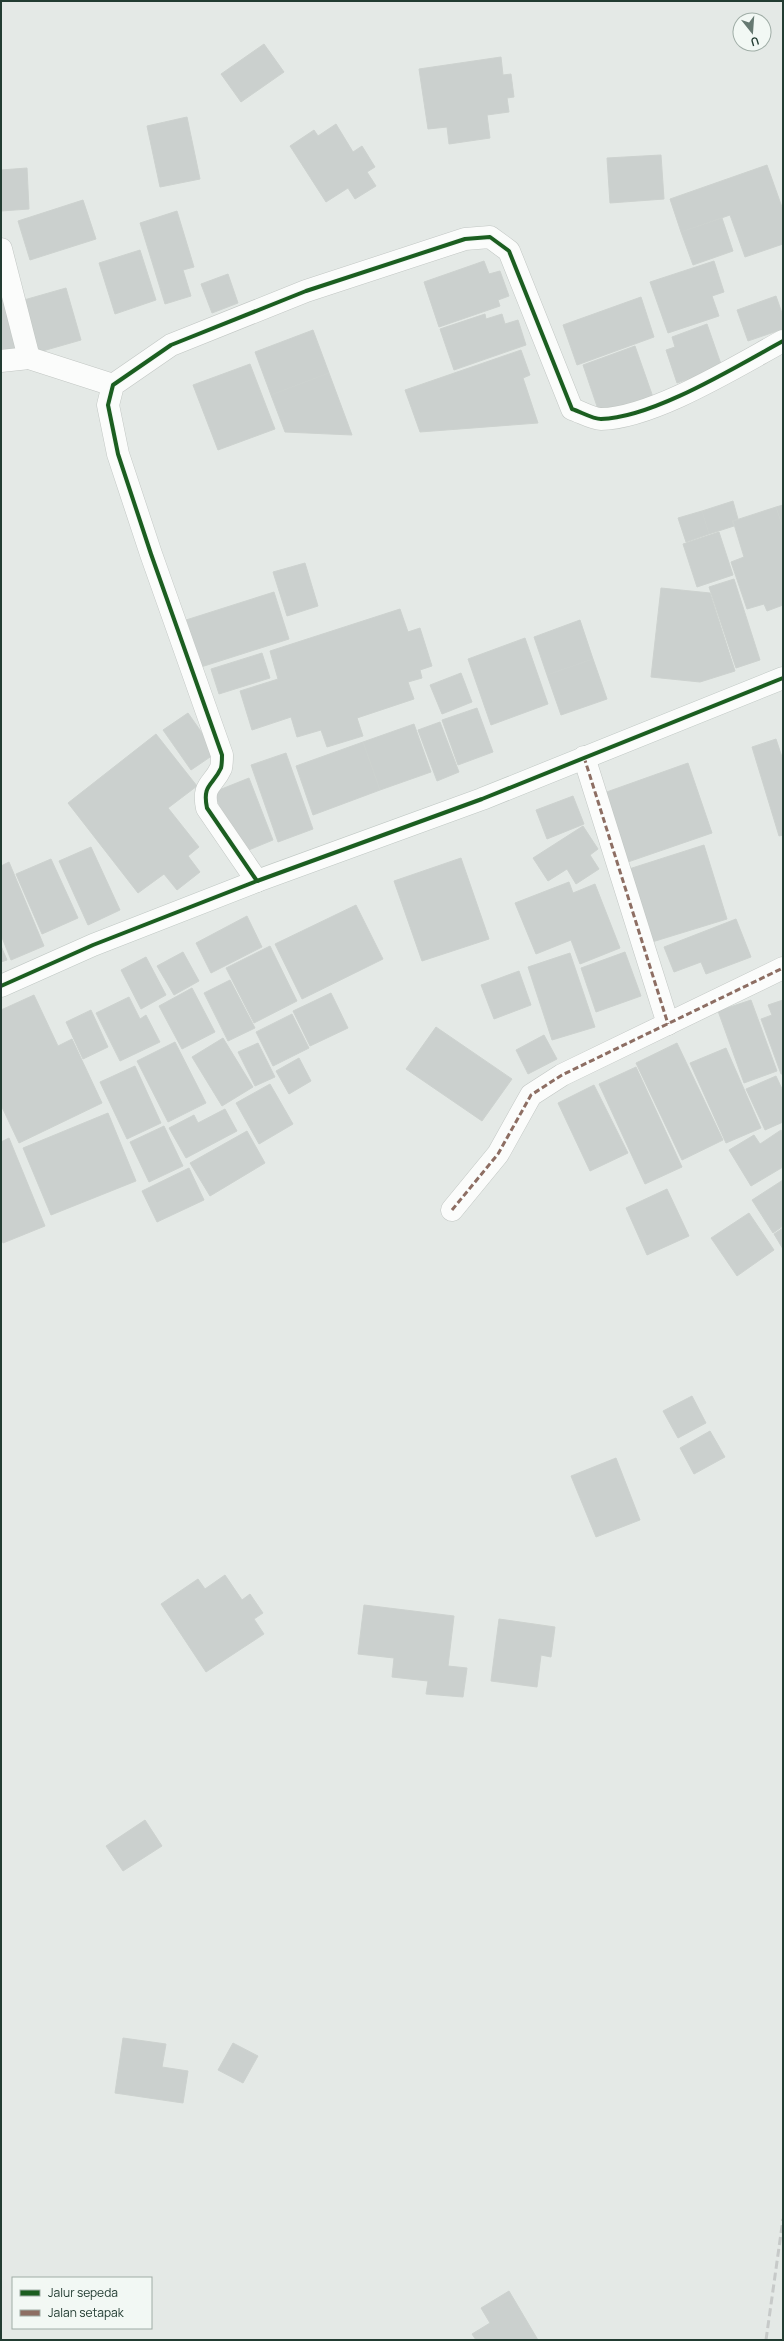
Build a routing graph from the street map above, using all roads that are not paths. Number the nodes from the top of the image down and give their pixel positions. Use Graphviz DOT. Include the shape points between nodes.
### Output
graph roads {
  1 [pos="1,249"];
  2 [pos="783,341"];
  3 [pos="28,358"];
  4 [pos="1,361"];
  5 [pos="112,385"];
  6 [pos="783,678"];
  7 [pos="584,757"];
  8 [pos="257,881"];
  9 [pos="783,968"];
  10 [pos="1,986"];
  11 [pos="668,1024"];
  12 [pos="452,1210"];
  1 -- 3 [label="street"];
  2 -- 5 [label="street" via="701,385 638,412 600,419 572,409 509,251 490,237 465,239 306,291 170,345"];
  3 -- 4 [label="street"];
  3 -- 5 [label="street"];
  5 -- 8 [label="street" via="108,405 118,454 222,755 221,768 207,786 207,808"];
  6 -- 7 [label="street"];
  7 -- 8 [label="street" via="475,802"];
  7 -- 11 [label="street"];
  8 -- 10 [label="street" via="93,945"];
  9 -- 11 [label="street"];
  11 -- 12 [label="street" via="562,1074 531,1095 498,1154"];
}
